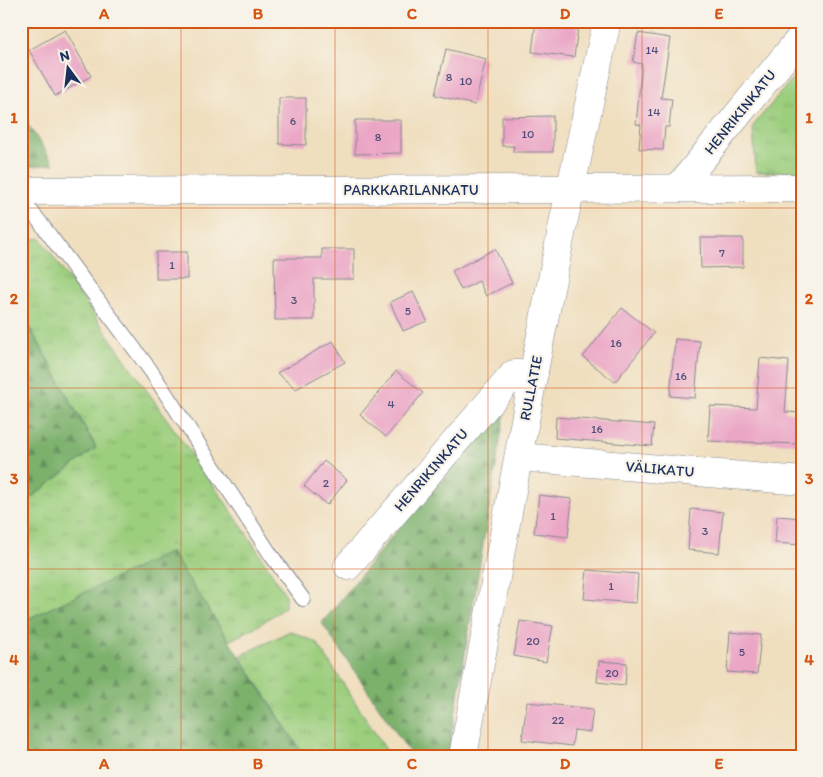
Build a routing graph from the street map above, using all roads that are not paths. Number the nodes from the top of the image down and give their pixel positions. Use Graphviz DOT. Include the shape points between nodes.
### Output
graph roads {
  1 [pos="608,21"];
  2 [pos="802,36"];
  3 [pos="678,188"];
  4 [pos="802,188"];
  5 [pos="572,189"];
  6 [pos="21,192"];
  7 [pos="21,199"];
  8 [pos="524,373"];
  9 [pos="518,457"];
  10 [pos="802,481"];
  11 [pos="348,566"];
  12 [pos="303,599"];
  13 [pos="463,756"];
  1 -- 5 [label="street, RULLATIE"];
  2 -- 3 [label="street, HENRIKINKATU"];
  3 -- 4 [label="street, PARKKARILANKATU"];
  3 -- 5 [label="street, PARKKARILANKATU"];
  5 -- 6 [label="street, PARKKARILANKATU"];
  5 -- 8 [label="street, RULLATIE"];
  7 -- 12 [label="lane" via="151,371"];
  8 -- 9 [label="street, RULLATIE"];
  8 -- 11 [label="street, HENRIKINKATU"];
  9 -- 10 [label="street, VÄLIKATU"];
  9 -- 13 [label="street, RULLATIE"];
}
